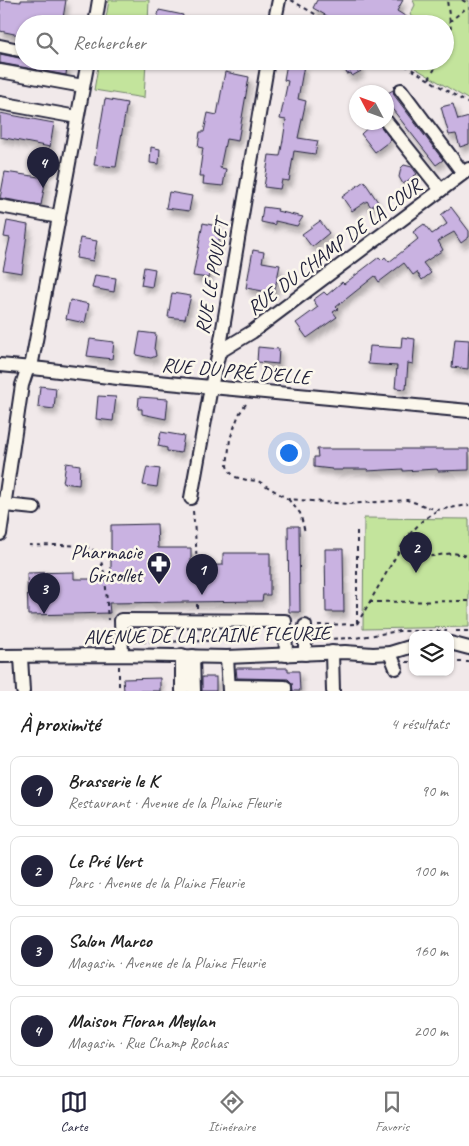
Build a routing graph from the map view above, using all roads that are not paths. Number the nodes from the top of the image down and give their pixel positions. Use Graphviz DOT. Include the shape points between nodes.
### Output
graph roads {
  1 [pos="99,0"];
  2 [pos="279,0"];
  3 [pos="96,15"];
  4 [pos="276,15"];
  5 [pos="0,46"];
  6 [pos="15,49"];
  7 [pos="84,70"];
  8 [pos="266,70"];
  9 [pos="0,71"];
  10 [pos="83,86"];
  11 [pos="401,90"];
  12 [pos="0,103"];
  13 [pos="77,118"];
  14 [pos="393,130"];
  15 [pos="466,171"];
  16 [pos="441,190"];
  17 [pos="0,206"];
  18 [pos="59,217"];
  19 [pos="219,352"];
  20 [pos="0,365"];
  21 [pos="28,367"];
  22 [pos="211,387"];
  23 [pos="469,411"];
  24 [pos="191,498"];
  25 [pos="5,505"];
  26 [pos="34,508"];
  27 [pos="0,534"];
  28 [pos="311,630"];
  29 [pos="454,644"];
  30 [pos="409,647"];
  31 [pos="469,648"];
  32 [pos="332,652"];
  33 [pos="390,653"];
  34 [pos="305,654"];
  35 [pos="286,655"];
  36 [pos="0,656"];
  37 [pos="187,656"];
  38 [pos="21,657"];
  39 [pos="227,657"];
  40 [pos="120,660"];
  41 [pos="396,668"];
  42 [pos="229,689"];
  43 [pos="23,691"];
  44 [pos="182,691"];
  45 [pos="194,691"];
  46 [pos="285,691"];
  47 [pos="333,691"];
  1 -- 3 [label="street"];
  2 -- 4 [label="street"];
  5 -- 6 [label="street"];
  7 -- 10 [label="street"];
  8 -- 19 [label="street, RUE LE POULET"];
  9 -- 10 [label="street"];
  10 -- 13 [label="street"];
  11 -- 15 [label="street"];
  12 -- 13 [label="street"];
  13 -- 18 [label="street"];
  14 -- 16 [label="street"];
  15 -- 16 [label="street, RUE DU CHAMP DE LA COUR"];
  16 -- 19 [label="street, RUE DU CHAMP DE LA COUR" via="252,332"];
  17 -- 18 [label="street"];
  18 -- 21 [label="street" via="32,362"];
  19 -- 22 [label="street, RUE LE POULET"];
  20 -- 21 [label="street, RUE DU PRÉ D'ELLE"];
  21 -- 22 [label="street, RUE DU PRÉ D'ELLE"];
  21 -- 25 [label="street" via="22,385"];
  22 -- 23 [label="street, RUE DU PRÉ D'ELLE"];
  22 -- 24 [label="street, RUE LE POULET"];
  25 -- 26 [label="street"];
  25 -- 27 [label="street"];
  28 -- 34 [label="street"];
  29 -- 31 [label="street"];
  30 -- 33 [label="street, AVENUE DE LA PLAINE FLEURIE"];
  32 -- 33 [label="street, AVENUE DE LA PLAINE FLEURIE"];
  32 -- 34 [label="street, AVENUE DE LA PLAINE FLEURIE"];
  32 -- 47 [label="street"];
  33 -- 41 [label="street"];
  34 -- 35 [label="street, AVENUE DE LA PLAINE FLEURIE"];
  35 -- 39 [label="street, AVENUE DE LA PLAINE FLEURIE"];
  35 -- 40 [label="street" via="285,621 122,620"];
  36 -- 38 [label="street, AVENUE DE LA PLAINE FLEURIE"];
  37 -- 39 [label="street, AVENUE DE LA PLAINE FLEURIE"];
  37 -- 40 [label="street, AVENUE DE LA PLAINE FLEURIE"];
  37 -- 44 [label="street"];
  37 -- 45 [label="street"];
  38 -- 40 [label="street, AVENUE DE LA PLAINE FLEURIE"];
  38 -- 43 [label="street"];
  39 -- 42 [label="street"];
  42 -- 46 [label="street" via="285,687"];
}
